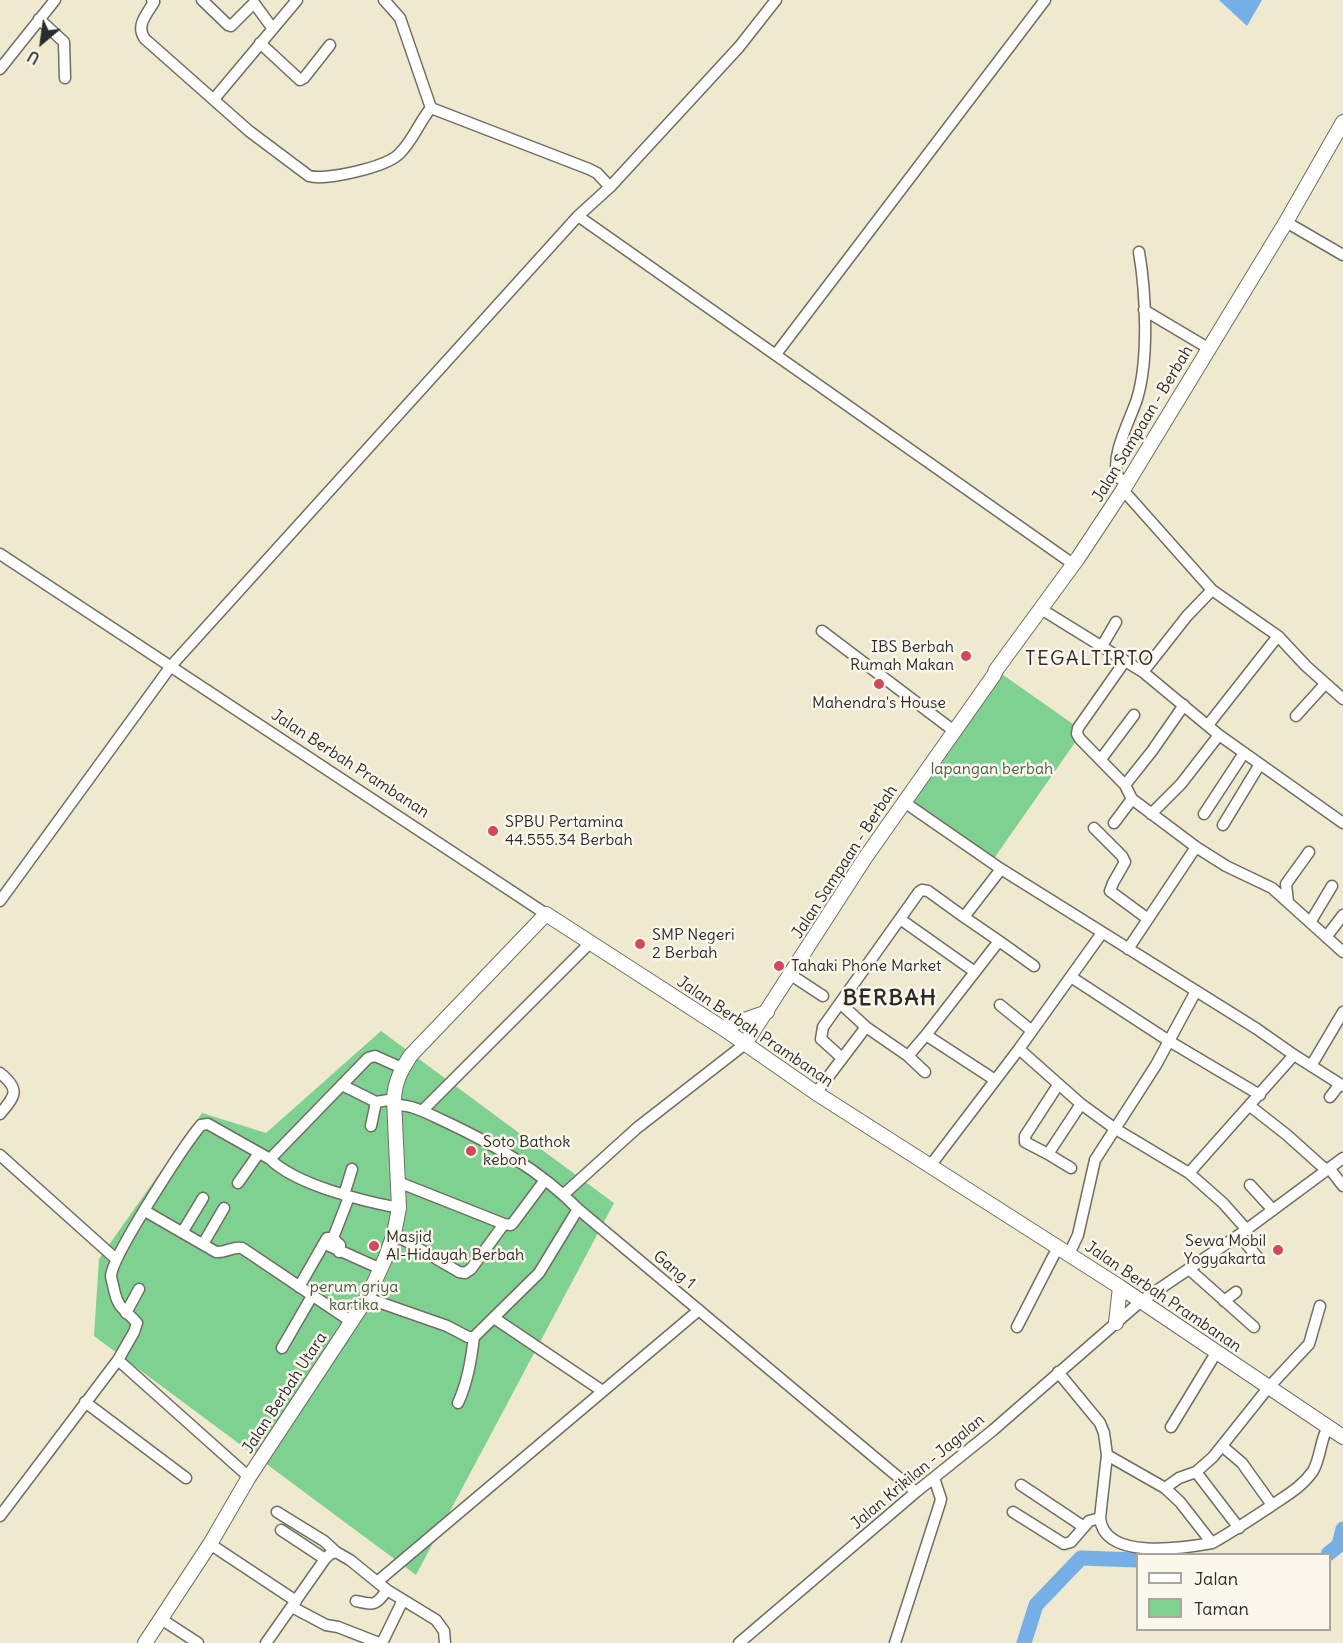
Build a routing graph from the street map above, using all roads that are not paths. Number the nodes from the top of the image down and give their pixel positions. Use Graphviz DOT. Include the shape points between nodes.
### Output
graph roads {
  1 [pos="54,0"];
  2 [pos="154,0"];
  3 [pos="202,0"];
  4 [pos="297,0"];
  5 [pos="384,0"];
  6 [pos="776,0"];
  7 [pos="1045,0"];
  8 [pos="256,2"];
  9 [pos="39,19"];
  10 [pos="273,29"];
  11 [pos="260,43"];
  12 [pos="330,45"];
  13 [pos="0,69"];
  14 [pos="65,78"];
  15 [pos="214,99"];
  16 [pos="431,108"];
  17 [pos="1343,122"];
  18 [pos="610,187"];
  19 [pos="578,216"];
  20 [pos="1286,222"];
  21 [pos="1140,252"];
  22 [pos="1343,255"];
  23 [pos="1144,310"];
  24 [pos="1208,348"];
  25 [pos="776,354"];
  26 [pos="1125,486"];
  27 [pos="0,554"];
  28 [pos="1073,564"];
  29 [pos="1212,590"];
  30 [pos="1041,609"];
  31 [pos="1116,622"];
  32 [pos="822,631"];
  33 [pos="1278,636"];
  34 [pos="1102,646"];
  35 [pos="1125,661"];
  36 [pos="171,666"];
  37 [pos="1143,672"];
  38 [pos="1325,684"];
  39 [pos="1343,699"];
  40 [pos="1184,705"];
  41 [pos="1134,716"];
  42 [pos="1296,716"];
  43 [pos="1208,725"];
  44 [pos="954,731"];
  45 [pos="1219,735"];
  46 [pos="1245,753"];
  47 [pos="1101,759"];
  48 [pos="1260,764"];
  49 [pos="1125,785"];
  50 [pos="1132,799"];
  51 [pos="904,802"];
  52 [pos="1151,814"];
  53 [pos="1204,814"];
  54 [pos="1343,822"];
  55 [pos="1114,824"];
  56 [pos="1223,825"];
  57 [pos="1094,828"];
  58 [pos="1196,847"];
  59 [pos="1309,852"];
  60 [pos="1000,868"];
  61 [pos="1332,886"];
  62 [pos="0,901"];
  63 [pos="1288,902"];
  64 [pos="546,914"];
  65 [pos="1343,915"];
  66 [pos="964,917"];
  67 [pos="900,919"];
  68 [pos="1148,919"];
  69 [pos="1311,921"];
  70 [pos="1102,933"];
  71 [pos="1327,936"];
  72 [pos="999,941"];
  73 [pos="590,943"];
  74 [pos="1128,950"];
  75 [pos="1343,952"];
  76 [pos="1034,966"];
  77 [pos="975,972"];
  78 [pos="791,975"];
  79 [pos="1071,977"];
  80 [pos="1196,990"];
  81 [pos="823,996"];
  82 [pos="840,1003"];
  83 [pos="1000,1005"];
  84 [pos="767,1012"];
  85 [pos="1343,1012"];
  86 [pos="866,1027"];
  87 [pos="723,1029"];
  88 [pos="1032,1031"];
  89 [pos="926,1035"];
  90 [pos="1169,1041"];
  91 [pos="745,1044"];
  92 [pos="1019,1049"];
  93 [pos="1294,1055"];
  94 [pos="908,1056"];
  95 [pos="842,1058"];
  96 [pos="1311,1066"];
  97 [pos="402,1068"];
  98 [pos="925,1072"];
  99 [pos="0,1073"];
  100 [pos="995,1080"];
  101 [pos="342,1085"];
  102 [pos="1058,1085"];
  103 [pos="1342,1085"];
  104 [pos="816,1093"];
  105 [pos="1260,1095"];
  106 [pos="1330,1097"];
  107 [pos="376,1102"];
  108 [pos="394,1102"];
  109 [pos="1081,1104"];
  110 [pos="1250,1106"];
  111 [pos="422,1111"];
  112 [pos="0,1114"];
  113 [pos="371,1126"];
  114 [pos="1114,1128"];
  115 [pos="259,1153"];
  116 [pos="1048,1154"];
  117 [pos="0,1155"];
  118 [pos="1343,1158"];
  119 [pos="270,1159"];
  120 [pos="930,1166"];
  121 [pos="1071,1168"];
  122 [pos="352,1169"];
  123 [pos="1327,1169"];
  124 [pos="1189,1173"];
  125 [pos="545,1180"];
  126 [pos="398,1182"];
  127 [pos="238,1183"];
  128 [pos="1250,1185"];
  129 [pos="1343,1186"];
  130 [pos="564,1194"];
  131 [pos="347,1196"];
  132 [pos="203,1198"];
  133 [pos="224,1208"];
  134 [pos="399,1208"];
  135 [pos="578,1209"];
  136 [pos="1273,1210"];
  137 [pos="145,1211"];
  138 [pos="504,1224"];
  139 [pos="183,1232"];
  140 [pos="1243,1232"];
  141 [pos="394,1234"];
  142 [pos="329,1241"];
  143 [pos="203,1244"];
  144 [pos="1063,1251"];
  145 [pos="116,1259"];
  146 [pos="1259,1259"];
  147 [pos="381,1269"];
  148 [pos="1190,1270"];
  149 [pos="299,1287"];
  150 [pos="1120,1287"];
  151 [pos="139,1289"];
  152 [pos="1236,1292"];
  153 [pos="312,1296"];
  154 [pos="367,1298"];
  155 [pos="1224,1301"];
  156 [pos="1140,1302"];
  157 [pos="1320,1306"];
  158 [pos="699,1310"];
  159 [pos="126,1312"];
  160 [pos="494,1318"];
  161 [pos="352,1322"];
  162 [pos="1116,1323"];
  163 [pos="1017,1327"];
  164 [pos="1254,1327"];
  165 [pos="474,1337"];
  166 [pos="282,1348"];
  167 [pos="1216,1353"];
  168 [pos="118,1360"];
  169 [pos="1058,1372"];
  170 [pos="1268,1388"];
  171 [pos="601,1390"];
  172 [pos="85,1402"];
  173 [pos="458,1402"];
  174 [pos="1171,1427"];
  175 [pos="1328,1427"];
  176 [pos="1343,1437"];
  177 [pos="1222,1446"];
  178 [pos="1107,1455"];
  179 [pos="1197,1472"];
  180 [pos="249,1477"];
  181 [pos="186,1478"];
  182 [pos="934,1478"];
  183 [pos="1021,1485"];
  184 [pos="1165,1488"];
  185 [pos="916,1491"];
  186 [pos="1272,1505"];
  187 [pos="278,1512"];
  188 [pos="1013,1512"];
  189 [pos="0,1516"];
  190 [pos="1100,1518"];
  191 [pos="1083,1527"];
  192 [pos="1239,1528"];
  193 [pos="281,1530"];
  194 [pos="1212,1543"];
  195 [pos="210,1544"];
  196 [pos="336,1552"];
  197 [pos="326,1559"];
  198 [pos="377,1582"];
  199 [pos="387,1590"];
  200 [pos="403,1600"];
  201 [pos="356,1601"];
  202 [pos="294,1604"];
  203 [pos="162,1619"];
  204 [pos="145,1643"];
  205 [pos="198,1643"];
  206 [pos="266,1643"];
  207 [pos="380,1643"];
  208 [pos="445,1643"];
  209 [pos="739,1643"];
  210 [pos="895,1643"];
  1 -- 9 [label="street"];
  2 -- 15 [label="street" via="140,33"];
  3 -- 8 [label="street" via="231,26"];
  4 -- 10 [label="street"];
  5 -- 16 [label="street" via="400,18"];
  6 -- 18 [label="street" via="739,47"];
  7 -- 25 [label="street"];
  8 -- 10 [label="street"];
  9 -- 13 [label="street"];
  9 -- 14 [label="street" via="64,42"];
  10 -- 11 [label="street"];
  11 -- 12 [label="street" via="300,80"];
  11 -- 15 [label="street"];
  15 -- 16 [label="street" via="309,176 321,178 390,161 409,144"];
  16 -- 18 [label="street" via="568,160 597,173"];
  17 -- 20 [label="main road, Jalan Sampaan - Berbah"];
  18 -- 19 [label="street"];
  19 -- 25 [label="street"];
  19 -- 36 [label="street"];
  20 -- 22 [label="street"];
  20 -- 24 [label="main road, Jalan Sampaan - Berbah"];
  21 -- 23 [label="street"];
  23 -- 24 [label="street"];
  23 -- 26 [label="street" via="1141,386 1115,466"];
  24 -- 26 [label="main road, Jalan Sampaan - Berbah"];
  25 -- 28 [label="street"];
  26 -- 28 [label="main road, Jalan Sampaan - Berbah"];
  26 -- 29 [label="street"];
  27 -- 36 [label="street, Jalan Berbah Prambanan"];
  28 -- 30 [label="main road, Jalan Sampaan - Berbah"];
  29 -- 33 [label="street"];
  29 -- 37 [label="street"];
  30 -- 34 [label="street"];
  30 -- 44 [label="main road, Jalan Sampaan - Berbah"];
  31 -- 34 [label="street"];
  32 -- 44 [label="street"];
  33 -- 38 [label="street"];
  33 -- 43 [label="street"];
  34 -- 35 [label="street"];
  35 -- 37 [label="street"];
  35 -- 47 [label="street" via="1078,728 1080,739"];
  36 -- 62 [label="street"];
  36 -- 64 [label="street, Jalan Berbah Prambanan"];
  37 -- 40 [label="street"];
  38 -- 39 [label="street"];
  38 -- 42 [label="street"];
  40 -- 43 [label="street"];
  40 -- 49 [label="street"];
  41 -- 47 [label="street"];
  43 -- 45 [label="street"];
  44 -- 51 [label="main road, Jalan Sampaan - Berbah"];
  45 -- 46 [label="street"];
  45 -- 52 [label="street" via="1181,784"];
  46 -- 48 [label="street"];
  46 -- 53 [label="street"];
  47 -- 49 [label="street"];
  48 -- 54 [label="street"];
  48 -- 56 [label="street"];
  49 -- 50 [label="street"];
  50 -- 52 [label="street"];
  50 -- 55 [label="street"];
  51 -- 60 [label="street"];
  51 -- 78 [label="main road, Jalan Sampaan - Berbah"];
  52 -- 58 [label="street"];
  57 -- 68 [label="street" via="1125,862 1110,891"];
  58 -- 63 [label="street" via="1226,866 1260,880"];
  58 -- 68 [label="street"];
  59 -- 63 [label="street" via="1286,884"];
  60 -- 66 [label="street"];
  60 -- 70 [label="street"];
  61 -- 69 [label="street"];
  63 -- 69 [label="street"];
  64 -- 73 [label="main road, Jalan Berbah Prambanan"];
  64 -- 97 [label="main road, Jalan Berbah Utara"];
  65 -- 71 [label="street"];
  66 -- 67 [label="street" via="924,890"];
  66 -- 72 [label="street"];
  67 -- 77 [label="street"];
  67 -- 82 [label="street"];
  68 -- 74 [label="street"];
  69 -- 71 [label="street"];
  70 -- 74 [label="street"];
  70 -- 79 [label="street"];
  71 -- 75 [label="street"];
  72 -- 76 [label="street"];
  72 -- 77 [label="street"];
  73 -- 87 [label="main road, Jalan Berbah Prambanan"];
  73 -- 111 [label="street"];
  74 -- 80 [label="street"];
  77 -- 89 [label="street"];
  78 -- 81 [label="street"];
  78 -- 84 [label="main road, Jalan Sampaan - Berbah"];
  79 -- 88 [label="street"];
  79 -- 90 [label="street"];
  80 -- 90 [label="street"];
  80 -- 93 [label="street"];
  82 -- 86 [label="street"];
  82 -- 95 [label="street" via="823,1027 821,1039"];
  83 -- 88 [label="street"];
  84 -- 87 [label="main road"];
  84 -- 91 [label="main road, Jalan Sampaan - Berbah"];
  85 -- 96 [label="street"];
  86 -- 94 [label="street"];
  86 -- 95 [label="street"];
  87 -- 91 [label="main road, Jalan Berbah Prambanan"];
  88 -- 92 [label="street"];
  89 -- 94 [label="street"];
  89 -- 100 [label="street"];
  90 -- 105 [label="street"];
  90 -- 114 [label="street"];
  91 -- 104 [label="main road, Jalan Berbah Prambanan"];
  91 -- 130 [label="street" via="637,1128"];
  92 -- 100 [label="street"];
  92 -- 102 [label="street"];
  93 -- 96 [label="street"];
  93 -- 105 [label="street"];
  94 -- 98 [label="street"];
  95 -- 104 [label="street"];
  96 -- 103 [label="street"];
  97 -- 101 [label="street" via="372,1056"];
  97 -- 108 [label="main road, Jalan Berbah Utara"];
  99 -- 112 [label="street" via="14,1089 14,1098"];
  100 -- 120 [label="street"];
  101 -- 107 [label="street"];
  101 -- 119 [label="street"];
  102 -- 109 [label="street"];
  102 -- 116 [label="street" via="1024,1139"];
  103 -- 106 [label="street"];
  104 -- 120 [label="main road, Jalan Berbah Prambanan"];
  105 -- 110 [label="street"];
  107 -- 108 [label="street"];
  107 -- 113 [label="street"];
  108 -- 111 [label="street, Gang 1"];
  108 -- 126 [label="main road, Jalan Berbah Utara"];
  109 -- 114 [label="street"];
  109 -- 116 [label="street"];
  110 -- 123 [label="street"];
  110 -- 124 [label="street"];
  111 -- 125 [label="street, Gang 1" via="480,1138"];
  114 -- 124 [label="street"];
  114 -- 144 [label="street" via="1095,1160 1078,1235"];
  115 -- 119 [label="street"];
  115 -- 127 [label="street"];
  115 -- 137 [label="street" via="204,1123"];
  116 -- 121 [label="street"];
  117 -- 145 [label="street"];
  118 -- 123 [label="street, Jalan Krikilan - Jagalan"];
  119 -- 131 [label="street" via="290,1173"];
  120 -- 144 [label="main road, Jalan Berbah Prambanan"];
  122 -- 131 [label="street"];
  123 -- 129 [label="street"];
  123 -- 136 [label="street, Jalan Krikilan - Jagalan"];
  124 -- 140 [label="street" via="1223,1203"];
  125 -- 130 [label="street, Gang 1"];
  125 -- 138 [label="street" via="513,1223"];
  126 -- 134 [label="main road, Jalan Berbah Utara"];
  126 -- 138 [label="street"];
  128 -- 136 [label="street"];
  130 -- 135 [label="street, Gang 1"];
  131 -- 134 [label="street"];
  131 -- 142 [label="street"];
  132 -- 139 [label="street"];
  133 -- 143 [label="street"];
  134 -- 141 [label="main road, Jalan Berbah Utara"];
  135 -- 158 [label="street, Gang 1"];
  135 -- 160 [label="street" via="539,1273"];
  136 -- 140 [label="street, Jalan Krikilan - Jagalan"];
  137 -- 139 [label="street"];
  137 -- 145 [label="street"];
  138 -- 141 [label="street" via="465,1273"];
  139 -- 143 [label="street"];
  140 -- 146 [label="street"];
  140 -- 148 [label="street, Jalan Krikilan - Jagalan"];
  141 -- 147 [label="main road, Jalan Berbah Utara"];
  142 -- 147 [label="street" via="339,1252"];
  142 -- 149 [label="street"];
  143 -- 149 [label="street" via="222,1252 242,1248"];
  144 -- 150 [label="main road, Jalan Berbah Prambanan"];
  144 -- 163 [label="street"];
  145 -- 159 [label="street" via="111,1277 118,1305"];
  147 -- 154 [label="main road, Jalan Berbah Utara"];
  148 -- 155 [label="street"];
  148 -- 156 [label="street, Jalan Krikilan - Jagalan"];
  149 -- 153 [label="street"];
  150 -- 156 [label="main road, Jalan Berbah Prambanan"];
  150 -- 162 [label="main road"];
  151 -- 159 [label="street"];
  152 -- 155 [label="street"];
  153 -- 161 [label="street"];
  153 -- 166 [label="street"];
  154 -- 161 [label="main road, Jalan Berbah Utara"];
  154 -- 165 [label="street"];
  155 -- 164 [label="street"];
  156 -- 162 [label="street, Jalan Krikilan - Jagalan"];
  156 -- 167 [label="main road, Jalan Berbah Prambanan"];
  157 -- 170 [label="street" via="1310,1344"];
  158 -- 185 [label="street, Gang 1"];
  158 -- 198 [label="street"];
  159 -- 168 [label="street" via="137,1326"];
  160 -- 165 [label="street"];
  160 -- 171 [label="street"];
  161 -- 180 [label="main road, Jalan Berbah Utara"];
  162 -- 169 [label="street, Jalan Krikilan - Jagalan"];
  165 -- 173 [label="street"];
  167 -- 170 [label="main road, Jalan Berbah Prambanan"];
  167 -- 174 [label="street"];
  168 -- 172 [label="street"];
  168 -- 180 [label="street"];
  169 -- 178 [label="street" via="1100,1423"];
  169 -- 182 [label="street, Jalan Krikilan - Jagalan"];
  170 -- 175 [label="main road, Jalan Berbah Prambanan"];
  170 -- 177 [label="street"];
  172 -- 181 [label="street"];
  172 -- 189 [label="street"];
  175 -- 176 [label="main road, Jalan Berbah Prambanan"];
  175 -- 186 [label="street" via="1312,1472 1293,1492"];
  177 -- 179 [label="street"];
  177 -- 186 [label="street" via="1242,1463"];
  178 -- 184 [label="street"];
  178 -- 190 [label="street"];
  179 -- 184 [label="street"];
  179 -- 192 [label="street"];
  180 -- 195 [label="main road, Jalan Berbah Utara"];
  182 -- 185 [label="street, Jalan Krikilan - Jagalan"];
  182 -- 210 [label="street" via="940,1503"];
  183 -- 191 [label="street"];
  184 -- 194 [label="street"];
  185 -- 209 [label="street, Jalan Krikilan - Jagalan"];
  186 -- 192 [label="street"];
  187 -- 196 [label="street"];
  188 -- 191 [label="street" via="1064,1544 1071,1542"];
  190 -- 191 [label="street"];
  190 -- 194 [label="street" via="1105,1533 1123,1544 1157,1550"];
  192 -- 194 [label="street"];
  193 -- 197 [label="street"];
  195 -- 202 [label="street"];
  195 -- 203 [label="main road, Jalan Berbah Utara"];
  196 -- 197 [label="street"];
  196 -- 198 [label="street"];
  197 -- 202 [label="street"];
  198 -- 199 [label="street"];
  199 -- 200 [label="street"];
  199 -- 201 [label="street" via="372,1604"];
  200 -- 207 [label="street"];
  200 -- 208 [label="street" via="436,1620 444,1631"];
  202 -- 206 [label="street"];
  202 -- 207 [label="street" via="326,1626"];
  203 -- 204 [label="main road, Jalan Berbah Utara"];
  203 -- 205 [label="street"];
}
